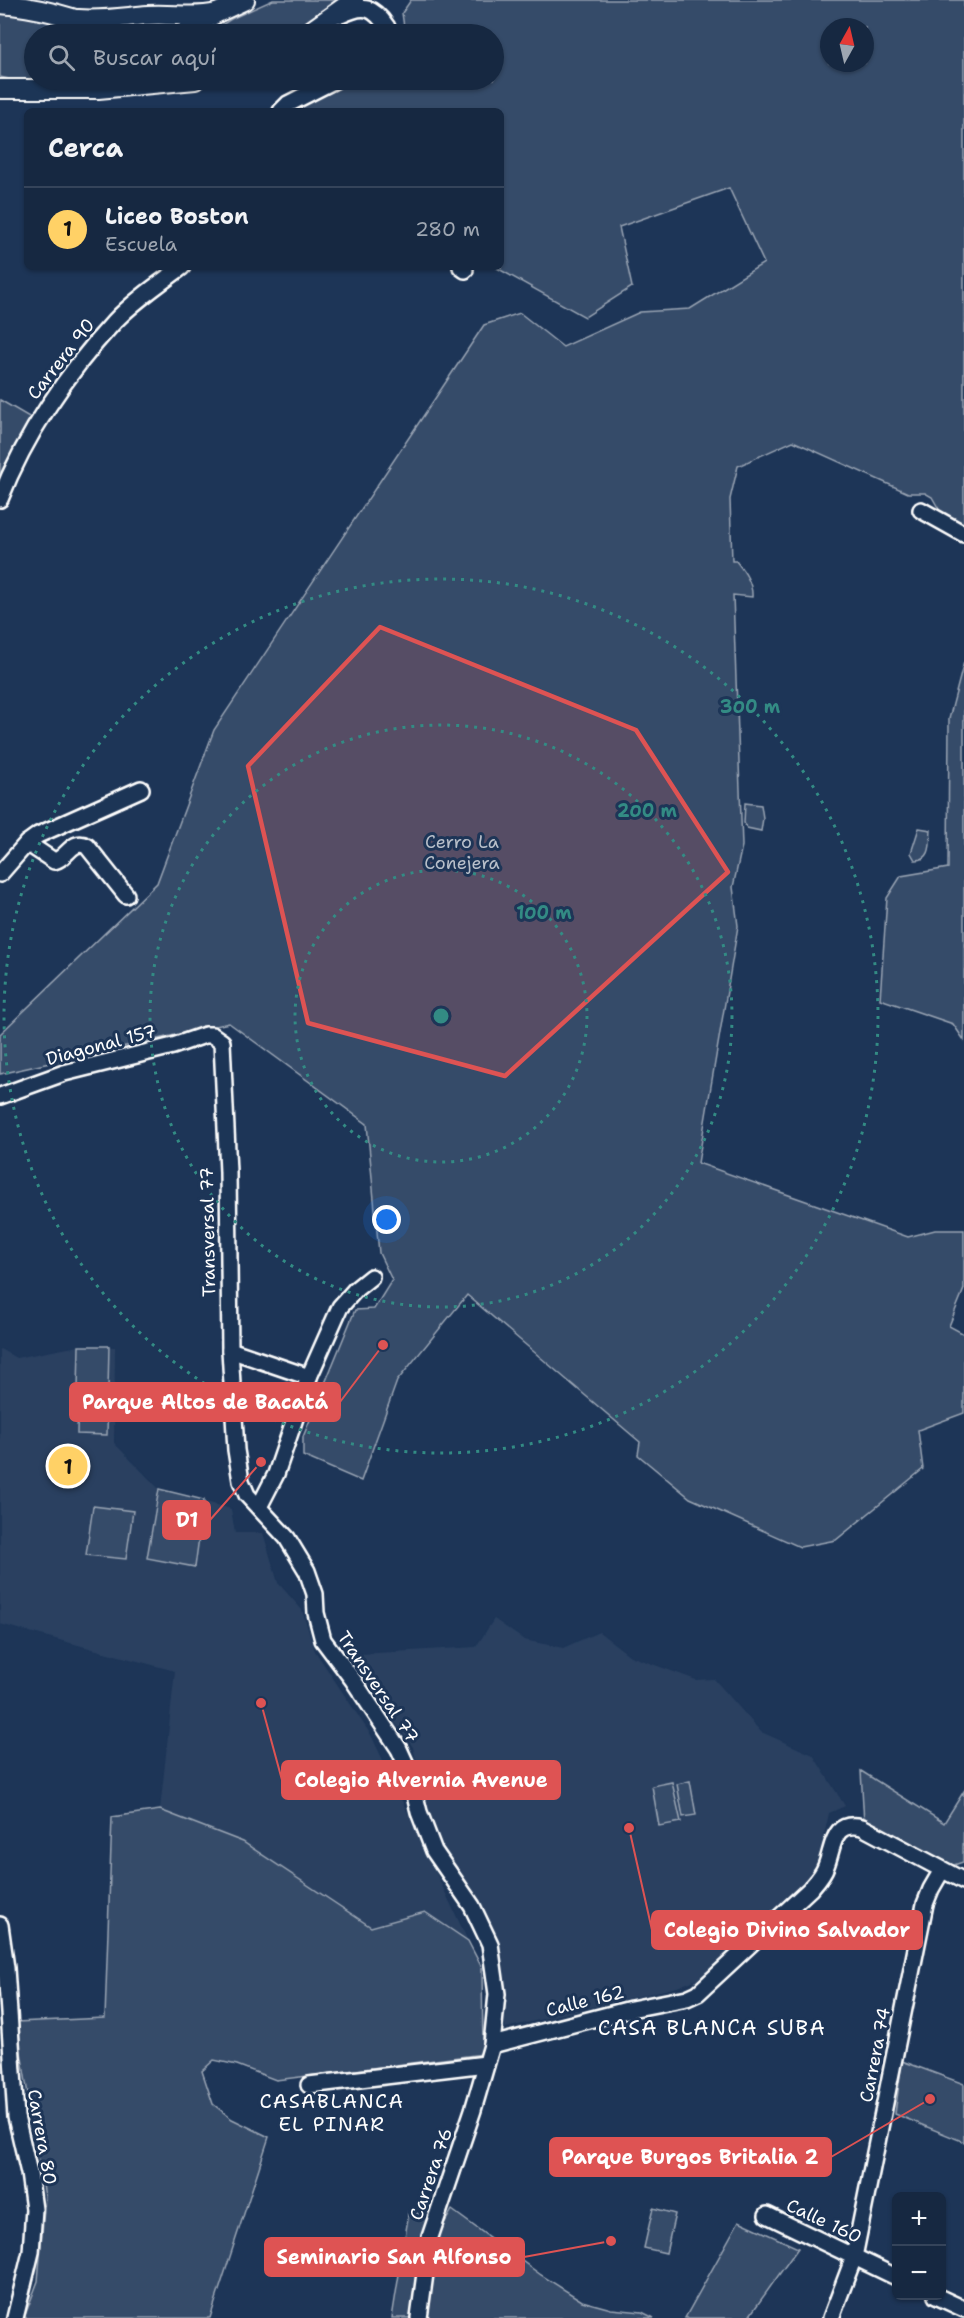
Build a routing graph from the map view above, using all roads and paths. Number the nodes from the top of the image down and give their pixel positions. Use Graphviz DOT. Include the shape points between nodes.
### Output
graph roads {
  1 [pos="246,0"];
  2 [pos="354,0"];
  3 [pos="382,0"];
  4 [pos="0,4"];
  5 [pos="217,13"];
  6 [pos="78,20"];
  7 [pos="89,24"];
  8 [pos="199,24"];
  9 [pos="322,24"];
  10 [pos="384,24"];
  11 [pos="387,24"];
  12 [pos="0,81"];
  13 [pos="24,85"];
  14 [pos="0,89"];
  15 [pos="24,89"];
  16 [pos="315,90"];
  17 [pos="284,108"];
  18 [pos="178,270"];
  19 [pos="0,499"];
  20 [pos="921,510"];
  21 [pos="964,534"];
  22 [pos="141,789"];
  23 [pos="27,843"];
  24 [pos="0,874"];
  25 [pos="126,895"];
  26 [pos="212,1035"];
  27 [pos="0,1096"];
  28 [pos="371,1277"];
  29 [pos="230,1350"];
  30 [pos="309,1377"];
  31 [pos="259,1507"];
  32 [pos="942,1870"];
  33 [pos="962,1875"];
  34 [pos="0,1925"];
  35 [pos="492,2045"];
  36 [pos="486,2064"];
  37 [pos="309,2085"];
  38 [pos="767,2215"];
  39 [pos="854,2257"];
  40 [pos="892,2275"];
  41 [pos="946,2300"];
  42 [pos="964,2309"];
  43 [pos="15,2318"];
  44 [pos="419,2318"];
  45 [pos="831,2318"];
  1 -- 5 [label="main road"];
  2 -- 9 [label="main road"];
  3 -- 11 [label="street"];
  4 -- 6 [label="main road"];
  5 -- 6 [label="main road"];
  5 -- 8 [label="main road"];
  6 -- 7 [label="main road"];
  9 -- 10 [label="street" via="352,9 364,8 376,12"];
  12 -- 13 [label="main road"];
  14 -- 15 [label="main road"];
  16 -- 17 [label="street"];
  18 -- 19 [label="street, Carrera 90" via="116,321 91,350 37,422"];
  20 -- 21 [label="street"];
  22 -- 23 [label="street"];
  23 -- 24 [label="street"];
  23 -- 25 [label="street" via="54,861 82,843"];
  26 -- 27 [label="street, Diagonal 157" via="64,1073"];
  26 -- 29 [label="street, Transversal 77" via="222,1042"];
  28 -- 30 [label="street" via="340,1307"];
  29 -- 30 [label="street"];
  29 -- 31 [label="street, Transversal 77" via="238,1468 247,1494"];
  30 -- 31 [label="street" via="276,1474"];
  31 -- 35 [label="street, Transversal 77" via="287,1538 307,1571 323,1640 399,1749 434,1851 472,1906 490,1944 497,1994"];
  32 -- 33 [label="street"];
  32 -- 35 [label="street, Calle 162" via="862,1827 842,1828 822,1875 708,1985 687,1998"];
  32 -- 39 [label="street, Carrera 74" via="925,1904"];
  34 -- 43 [label="street, Carrera 80" via="15,2117 34,2209 31,2252"];
  35 -- 36 [label="street, Carrera 76"];
  36 -- 37 [label="street"];
  36 -- 44 [label="street, Carrera 76" via="430,2237"];
  38 -- 39 [label="street, Calle 160"];
  39 -- 40 [label="street, Calle 160"];
  39 -- 45 [label="street, Carrera 74"];
  41 -- 42 [label="street"];
}
